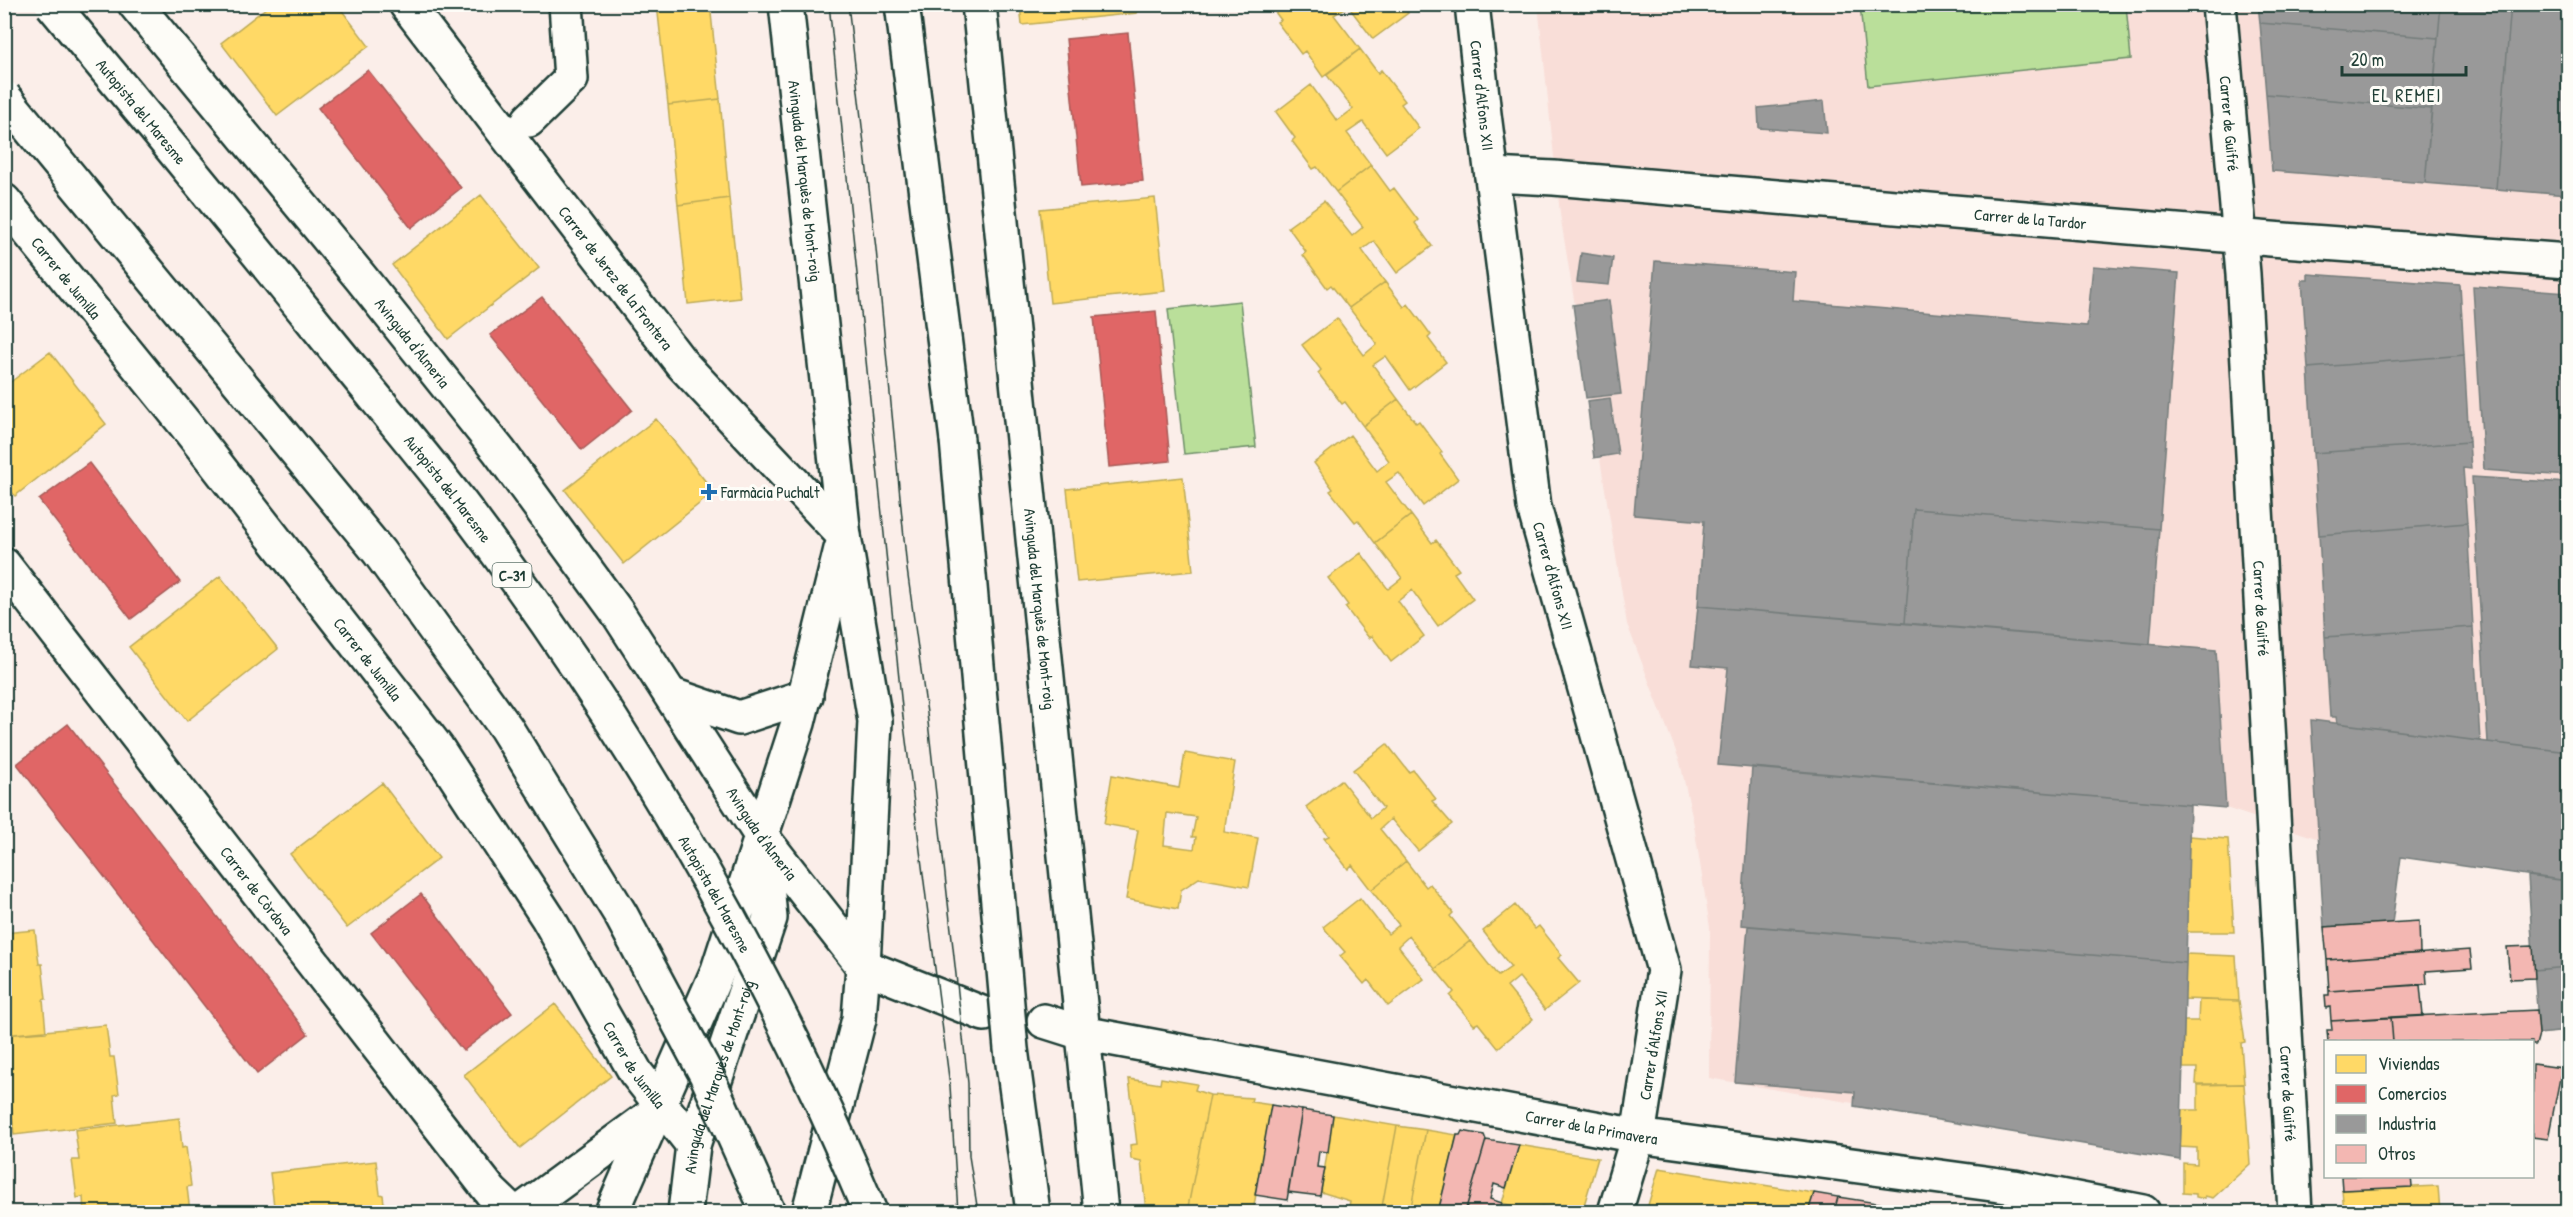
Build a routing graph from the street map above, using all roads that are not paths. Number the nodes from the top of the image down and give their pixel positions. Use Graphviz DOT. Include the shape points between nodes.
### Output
graph roads {
  1 [pos="52,4"];
  2 [pos="135,4"];
  3 [pos="406,4"];
  4 [pos="566,4"];
  5 [pos="786,4"];
  6 [pos="902,4"];
  7 [pos="979,4"];
  8 [pos="1472,4"];
  9 [pos="2219,4"];
  10 [pos="4,97"];
  11 [pos="529,120"];
  12 [pos="1492,175"];
  13 [pos="4,201"];
  14 [pos="2241,237"];
  15 [pos="2568,261"];
  16 [pos="844,536"];
  17 [pos="4,566"];
  18 [pos="672,695"];
  19 [pos="806,696"];
  20 [pos="762,837"];
  21 [pos="863,966"];
  22 [pos="984,1014"];
  23 [pos="1044,1021"];
  24 [pos="1082,1033"];
  25 [pos="658,1108"];
  26 [pos="1638,1136"];
  27 [pos="693,1145"];
  28 [pos="2010,1199"];
  29 [pos="512,1212"];
  30 [pos="520,1212"];
  31 [pos="612,1212"];
  32 [pos="685,1212"];
  33 [pos="768,1212"];
  34 [pos="809,1212"];
  35 [pos="870,1212"];
  36 [pos="1033,1212"];
  37 [pos="1101,1212"];
  38 [pos="1615,1212"];
  39 [pos="2143,1212"];
  40 [pos="2295,1212"];
  1 -- 35 [label="main road, Autopista del Maresme / C-31, bridge" via="458,500 594,693 706,873 758,970"];
  2 -- 18 [label="main road, Avinguda d'Almeria" via="499,451 617,612"];
  3 -- 16 [label="main road, Carrer de Jerez de la Frontera" via="682,364"];
  4 -- 11 [label="main road" via="571,80"];
  5 -- 16 [label="main road, Avinguda del Marquès de Mont-roig"];
  6 -- 36 [label="main road, bridge" via="957,440 1011,1049"];
  7 -- 24 [label="main road, Avinguda del Marquès de Mont-roig"];
  8 -- 12 [label="main road, Carrer d'Alfons XII"];
  9 -- 14 [label="main road, Carrer de Guifré"];
  10 -- 33 [label="main road, bridge" via="379,552 506,728 626,925 706,1074"];
  12 -- 14 [label="main road, Carrer de la Tardor"];
  12 -- 26 [label="main road, Carrer d'Alfons XII" via="1534,507 1664,970"];
  13 -- 25 [label="main road, Carrer de Jumilla" via="185,424 437,748 548,918"];
  14 -- 15 [label="main road, Carrer de la Tardor"];
  14 -- 40 [label="main road, Carrer de Guifré"];
  16 -- 19 [label="main road, Avinguda del Marquès de Mont-roig"];
  16 -- 21 [label="main road, Avinguda del Marquès de Mont-roig" via="875,721"];
  17 -- 29 [label="main road, Carrer de Còrdova" via="491,1192"];
  18 -- 19 [label="main road" via="739,718"];
  18 -- 20 [label="main road, Avinguda d'Almeria"];
  19 -- 20 [label="main road, Avinguda del Marquès de Mont-roig"];
  20 -- 21 [label="main road, Avinguda d'Almeria"];
  20 -- 25 [label="main road, Avinguda del Marquès de Mont-roig" via="718,970"];
  20 -- 27 [label="main road, Avinguda del Marquès de Mont-roig" via="770,918"];
  21 -- 22 [label="main road"];
  21 -- 34 [label="main road, Avinguda del Marquès de Mont-roig" via="859,1019"];
  23 -- 24 [label="main road, Carrer de la Primavera"];
  24 -- 26 [label="main road, Carrer de la Primavera"];
  24 -- 37 [label="main road, Avinguda del Marquès de Mont-roig"];
  25 -- 27 [label="main road, Carrer de Jumilla"];
  25 -- 30 [label="main road"];
  25 -- 31 [label="main road, Avinguda del Marquès de Mont-roig"];
  26 -- 28 [label="main road, Carrer de la Primavera"];
  26 -- 38 [label="main road, Carrer d'Alfons XII"];
  27 -- 32 [label="main road, Avinguda del Marquès de Mont-roig"];
  28 -- 39 [label="main road, Carrer de la Primavera"];
}
